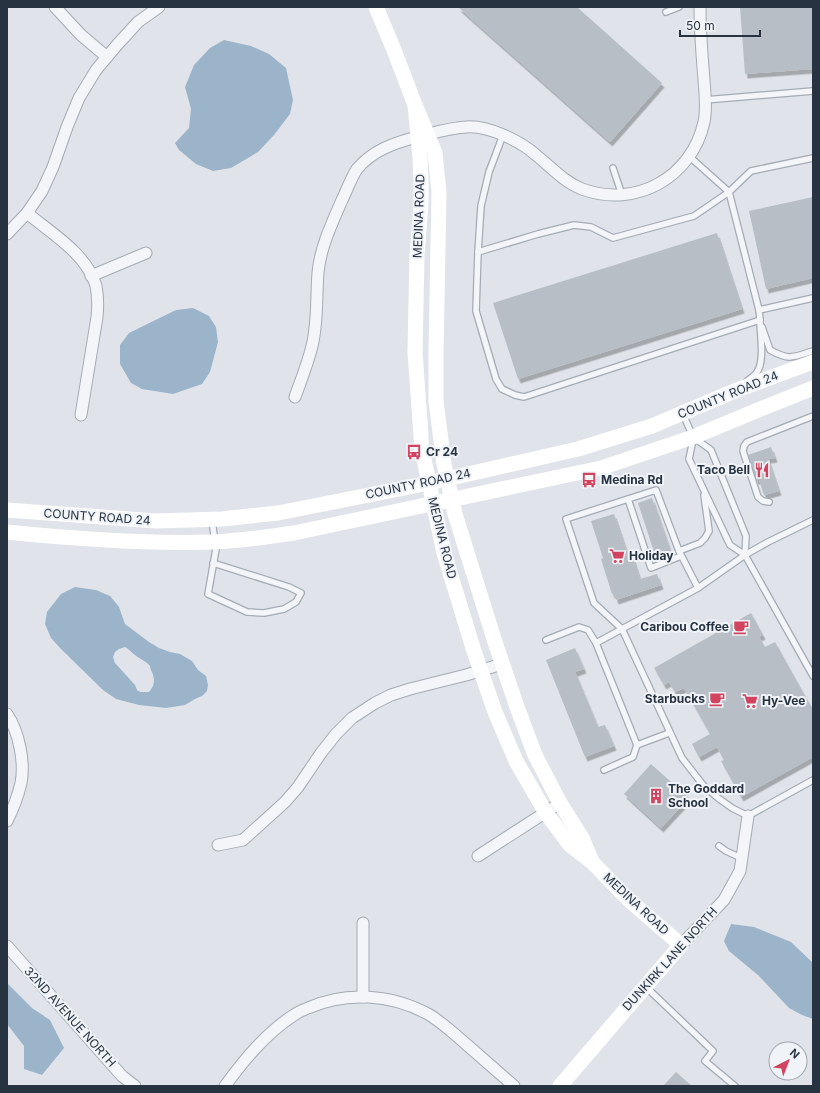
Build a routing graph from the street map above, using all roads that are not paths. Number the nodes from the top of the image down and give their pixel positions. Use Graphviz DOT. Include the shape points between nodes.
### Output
graph roads {
  1 [pos="55,7"];
  2 [pos="159,7"];
  3 [pos="376,7"];
  4 [pos="679,7"];
  5 [pos="700,7"];
  6 [pos="666,12"];
  7 [pos="107,57"];
  8 [pos="813,91"];
  9 [pos="705,100"];
  10 [pos="503,135"];
  11 [pos="423,136"];
  12 [pos="690,157"];
  13 [pos="813,158"];
  14 [pos="613,168"];
  15 [pos="729,192"];
  16 [pos="622,195"];
  17 [pos="27,213"];
  18 [pos="7,234"];
  19 [pos="478,252"];
  20 [pos="146,253"];
  21 [pos="91,276"];
  22 [pos="813,298"];
  23 [pos="759,310"];
  24 [pos="760,320"];
  25 [pos="813,351"];
  26 [pos="813,362"];
  27 [pos="813,388"];
  28 [pos="737,390"];
  29 [pos="295,397"];
  30 [pos="683,413"];
  31 [pos="81,415"];
  32 [pos="813,416"];
  33 [pos="693,437"];
  34 [pos="448,478"];
  35 [pos="429,483"];
  36 [pos="703,488"];
  37 [pos="453,499"];
  38 [pos="628,499"];
  39 [pos="769,502"];
  40 [pos="433,504"];
  41 [pos="7,510"];
  42 [pos="211,520"];
  43 [pos="813,520"];
  44 [pos="7,532"];
  45 [pos="215,542"];
  46 [pos="680,554"];
  47 [pos="745,555"];
  48 [pos="213,563"];
  49 [pos="698,588"];
  50 [pos="622,629"];
  51 [pos="546,640"];
  52 [pos="596,643"];
  53 [pos="502,664"];
  54 [pos="481,670"];
  55 [pos="813,676"];
  56 [pos="7,714"];
  57 [pos="669,733"];
  58 [pos="637,745"];
  59 [pos="604,770"];
  60 [pos="813,780"];
  61 [pos="560,803"];
  62 [pos="546,813"];
  63 [pos="748,816"];
  64 [pos="7,821"];
  65 [pos="218,845"];
  66 [pos="719,846"];
  67 [pos="478,856"];
  68 [pos="741,858"];
  69 [pos="592,862"];
  70 [pos="363,923"];
  71 [pos="681,945"];
  72 [pos="7,946"];
  73 [pos="646,986"];
  74 [pos="362,997"];
  75 [pos="135,1086"];
  76 [pos="224,1086"];
  77 [pos="514,1086"];
  78 [pos="560,1086"];
  79 [pos="735,1086"];
  1 -- 7 [label="street"];
  2 -- 7 [label="street" via="138,22"];
  3 -- 11 [label="street, MEDINA ROAD" via="415,105"];
  4 -- 6 [label="lane"];
  5 -- 9 [label="street"];
  7 -- 17 [label="street" via="79,98 50,173"];
  8 -- 9 [label="lane"];
  9 -- 12 [label="street" via="704,120 699,139"];
  10 -- 11 [label="street" via="468,126"];
  10 -- 16 [label="street" via="536,154 565,180 582,189"];
  10 -- 19 [label="lane" via="489,172 481,206"];
  11 -- 29 [label="street" via="383,148 369,157 357,170 350,183 323,249 318,271 313,345"];
  11 -- 34 [label="street, MEDINA ROAD" via="435,153 439,192 436,401"];
  11 -- 35 [label="street, MEDINA ROAD" via="415,352 422,450"];
  12 -- 15 [label="lane"];
  12 -- 16 [label="street" via="660,184 642,192"];
  13 -- 15 [label="lane" via="751,171"];
  14 -- 16 [label="lane"];
  15 -- 19 [label="lane" via="694,216 613,238 591,228 574,226"];
  15 -- 23 [label="lane"];
  17 -- 18 [label="street"];
  17 -- 21 [label="street" via="70,247 81,258"];
  19 -- 24 [label="lane" via="476,311 496,379 502,389 514,395 524,397"];
  20 -- 21 [label="street"];
  21 -- 31 [label="street" via="96,286 97,317"];
  22 -- 23 [label="lane"];
  23 -- 24 [label="lane"];
  24 -- 25 [label="lane" via="770,350 780,356 789,358"];
  24 -- 28 [label="lane" via="760,364 757,373"];
  26 -- 28 [label="street, COUNTY ROAD 24"];
  27 -- 33 [label="street, COUNTY ROAD 24"];
  28 -- 30 [label="street, COUNTY ROAD 24"];
  30 -- 33 [label="lane"];
  30 -- 34 [label="street, COUNTY ROAD 24" via="652,426 578,449"];
  32 -- 39 [label="lane" via="747,442 744,446 743,452 758,497"];
  33 -- 36 [label="lane" via="689,458"];
  33 -- 37 [label="street, COUNTY ROAD 24" via="601,468"];
  33 -- 47 [label="lane" via="711,450 746,536"];
  34 -- 35 [label="street, COUNTY ROAD 24"];
  34 -- 37 [label="street, MEDINA ROAD"];
  35 -- 40 [label="street, MEDINA ROAD"];
  35 -- 42 [label="street, COUNTY ROAD 24" via="278,513"];
  36 -- 46 [label="lane" via="709,531 700,543"];
  36 -- 47 [label="lane" via="730,545"];
  37 -- 40 [label="street, COUNTY ROAD 24"];
  37 -- 53 [label="street, MEDINA ROAD" via="455,514"];
  38 -- 46 [label="lane" via="656,490"];
  38 -- 46 [label="lane" via="651,568"];
  38 -- 50 [label="lane" via="566,519 594,603"];
  40 -- 45 [label="street, COUNTY ROAD 24" via="294,533"];
  40 -- 54 [label="street, MEDINA ROAD" via="444,553"];
  41 -- 42 [label="street, COUNTY ROAD 24" via="156,521"];
  42 -- 45 [label="lane"];
  43 -- 47 [label="lane"];
  44 -- 45 [label="street, COUNTY ROAD 24" via="151,543"];
  45 -- 48 [label="lane"];
  46 -- 49 [label="lane"];
  47 -- 49 [label="lane"];
  47 -- 55 [label="lane"];
  48 -- 48 [label="lane" via="208,594 247,612 264,613 284,608 296,602 301,593 282,584"];
  49 -- 50 [label="lane"];
  50 -- 52 [label="lane"];
  50 -- 57 [label="lane"];
  51 -- 52 [label="lane" via="579,627 588,630"];
  52 -- 58 [label="lane"];
  53 -- 54 [label="street"];
  53 -- 61 [label="street, MEDINA ROAD" via="535,755"];
  54 -- 62 [label="street, MEDINA ROAD" via="495,712 516,761"];
  54 -- 65 [label="street" via="410,689 374,703 352,718 336,734 285,802 244,840"];
  56 -- 64 [label="street" via="18,739 22,759 21,782"];
  57 -- 58 [label="lane"];
  57 -- 63 [label="lane" via="682,758 703,785 718,798"];
  58 -- 59 [label="lane" via="633,757"];
  60 -- 63 [label="lane"];
  61 -- 62 [label="street"];
  61 -- 69 [label="street, MEDINA ROAD" via="582,838"];
  62 -- 67 [label="street"];
  62 -- 69 [label="street, MEDINA ROAD" via="570,845"];
  63 -- 68 [label="street, DUNKIRK LANE NORTH"];
  66 -- 68 [label="lane"];
  68 -- 71 [label="street, DUNKIRK LANE NORTH" via="740,871 724,900"];
  69 -- 71 [label="street, MEDINA ROAD" via="629,900"];
  70 -- 74 [label="street"];
  71 -- 73 [label="street, DUNKIRK LANE NORTH"];
  72 -- 75 [label="street, 32ND AVENUE NORTH" via="122,1076"];
  73 -- 78 [label="street, DUNKIRK LANE NORTH"];
  73 -- 79 [label="lane" via="713,1051 705,1060"];
  74 -- 76 [label="street" via="339,998 317,1004 296,1014 260,1043"];
  74 -- 77 [label="street" via="408,1005 429,1015 448,1028"];
}
